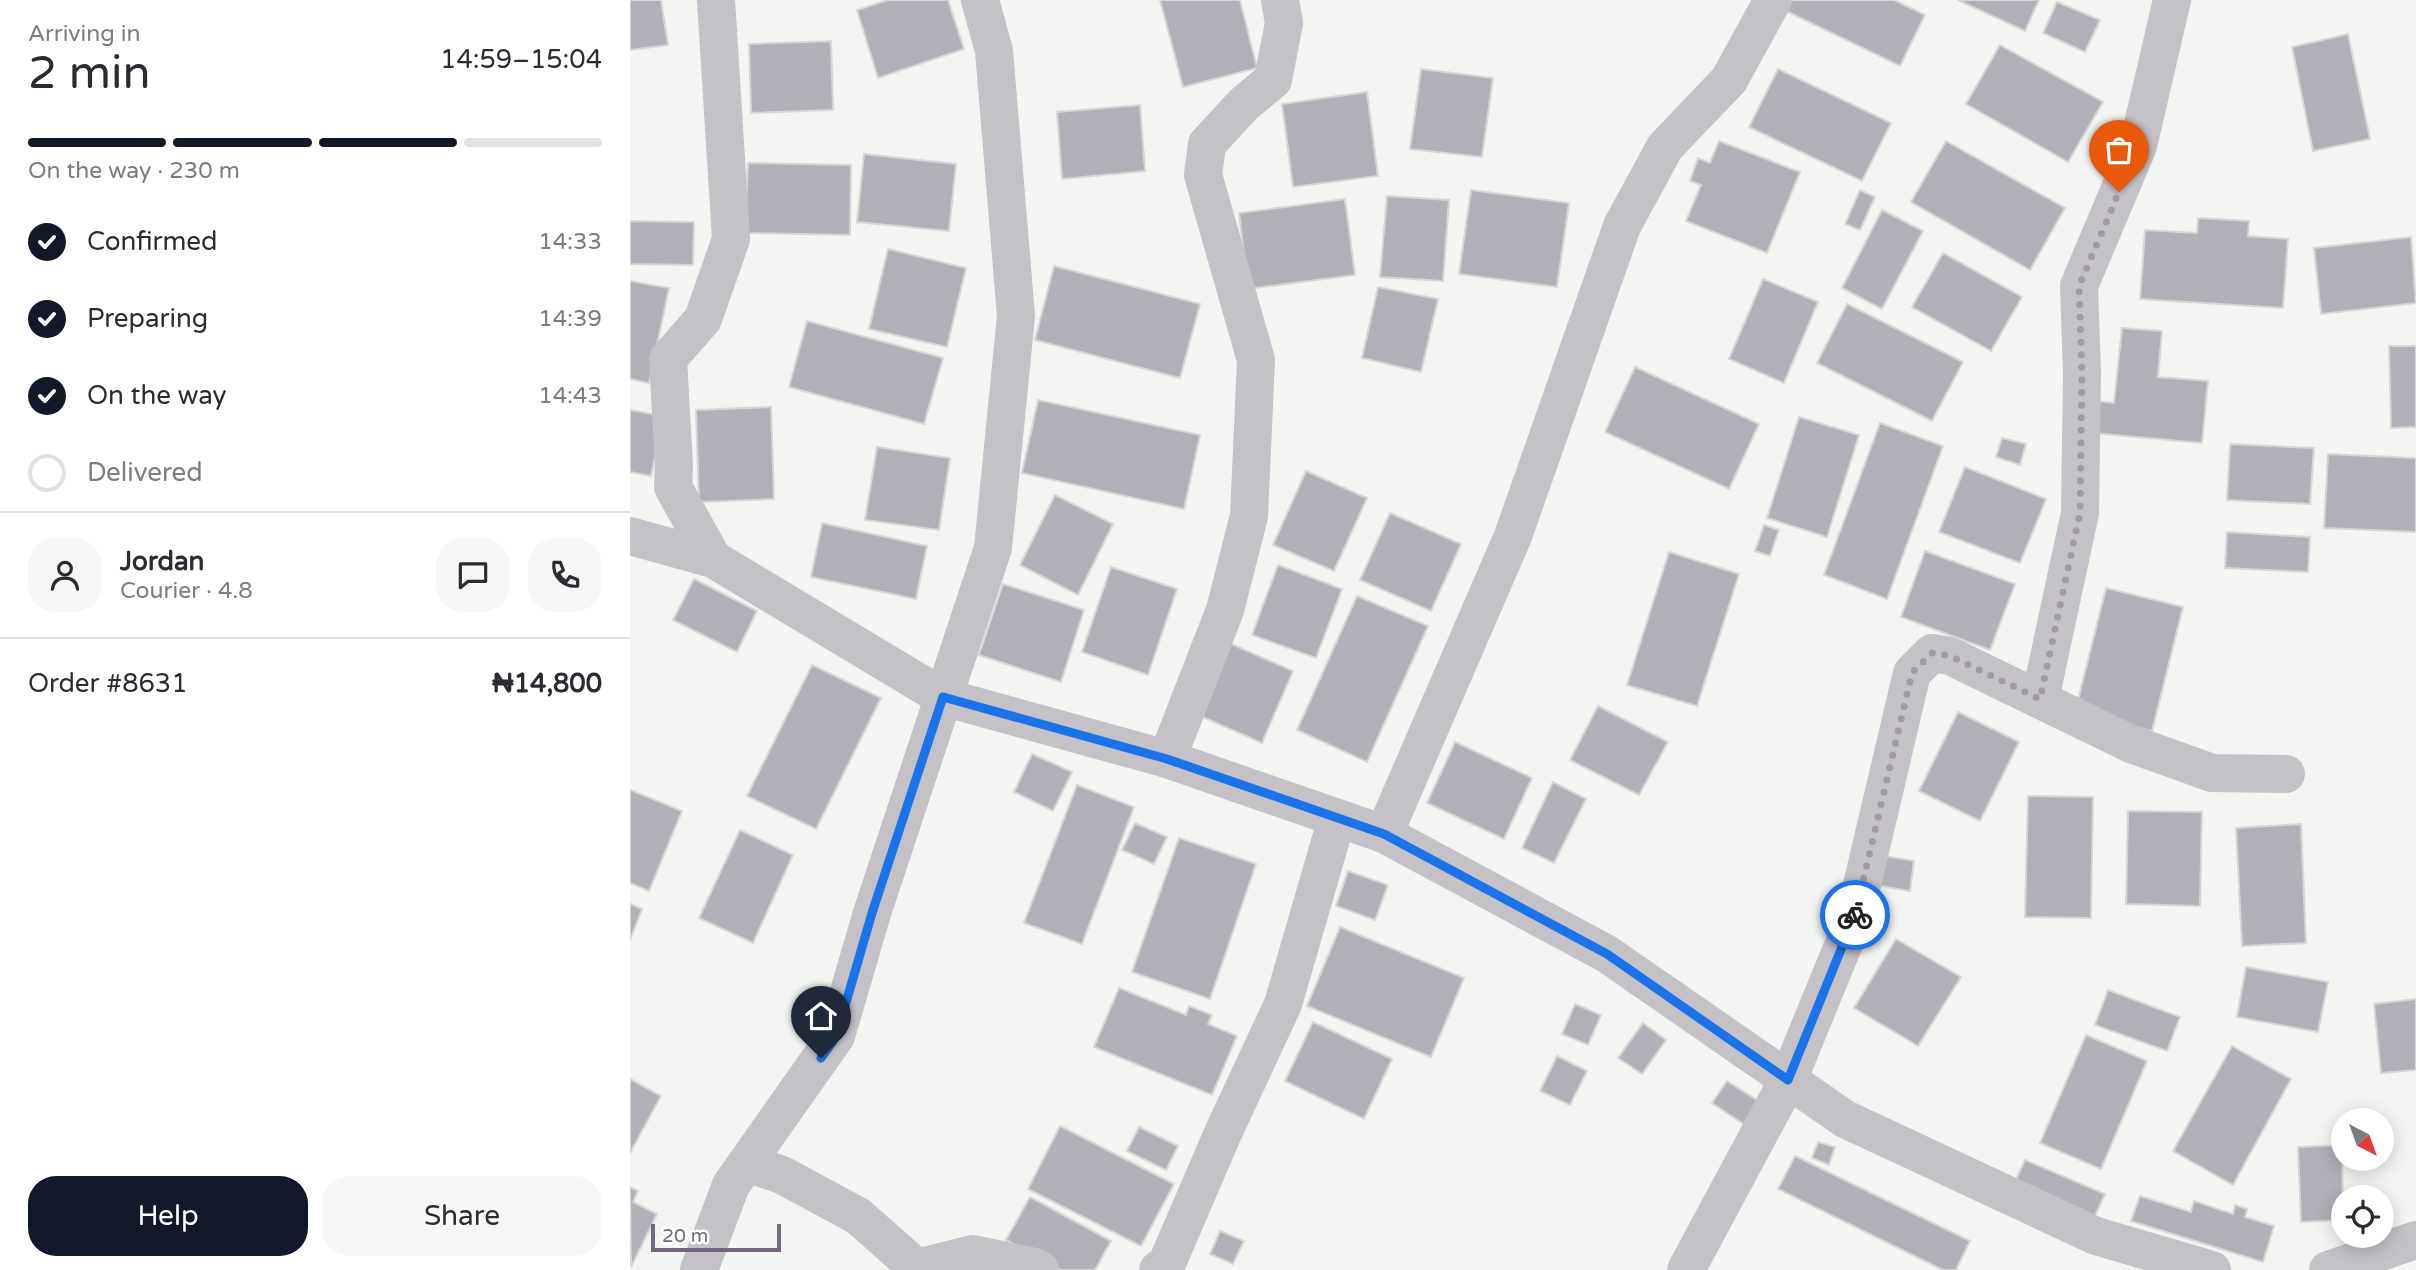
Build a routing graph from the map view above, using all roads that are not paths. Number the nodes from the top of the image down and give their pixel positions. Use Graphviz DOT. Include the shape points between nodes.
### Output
graph roads {
  1 [pos="716,0"];
  2 [pos="980,0"];
  3 [pos="1280,0"];
  4 [pos="1773,0"];
  5 [pos="2172,0"];
  6 [pos="630,536"];
  7 [pos="713,559"];
  8 [pos="943,697"];
  9 [pos="2040,699"];
  10 [pos="1167,759"];
  11 [pos="2286,774"];
  12 [pos="1338,818"];
  13 [pos="1384,834"];
  14 [pos="1788,1080"];
  15 [pos="747,1163"];
  16 [pos="2416,1240"];
  17 [pos="699,1270"];
  18 [pos="1040,1270"];
  19 [pos="1158,1270"];
  20 [pos="1686,1270"];
  21 [pos="2212,1270"];
  22 [pos="2328,1270"];
  1 -- 7 [label="street" via="731,239 703,319 668,359 673,487"];
  2 -- 8 [label="street" via="994,51 1016,316 993,548"];
  3 -- 10 [label="street" via="1284,23 1273,80 1207,144 1203,175 1255,360 1249,516 1225,610"];
  4 -- 13 [label="street" via="1729,80 1665,147 1622,226 1513,536"];
  5 -- 9 [label="street" via="2138,146 2079,286 2080,513"];
  6 -- 7 [label="street"];
  7 -- 8 [label="street"];
  8 -- 10 [label="street"];
  8 -- 15 [label="street" via="836,1037"];
  9 -- 11 [label="street" via="2131,744 2212,772"];
  9 -- 14 [label="street" via="1950,656 1932,653 1912,673 1854,919"];
  10 -- 12 [label="street"];
  12 -- 13 [label="street"];
  12 -- 19 [label="street" via="1283,1004 1167,1263"];
  13 -- 14 [label="street" via="1607,954"];
  14 -- 20 [label="street"];
  14 -- 21 [label="street" via="1845,1119 2096,1236"];
  15 -- 17 [label="street" via="731,1185"];
  15 -- 18 [label="street" via="782,1175 858,1216 917,1268 973,1254"];
  16 -- 22 [label="street"];
}
